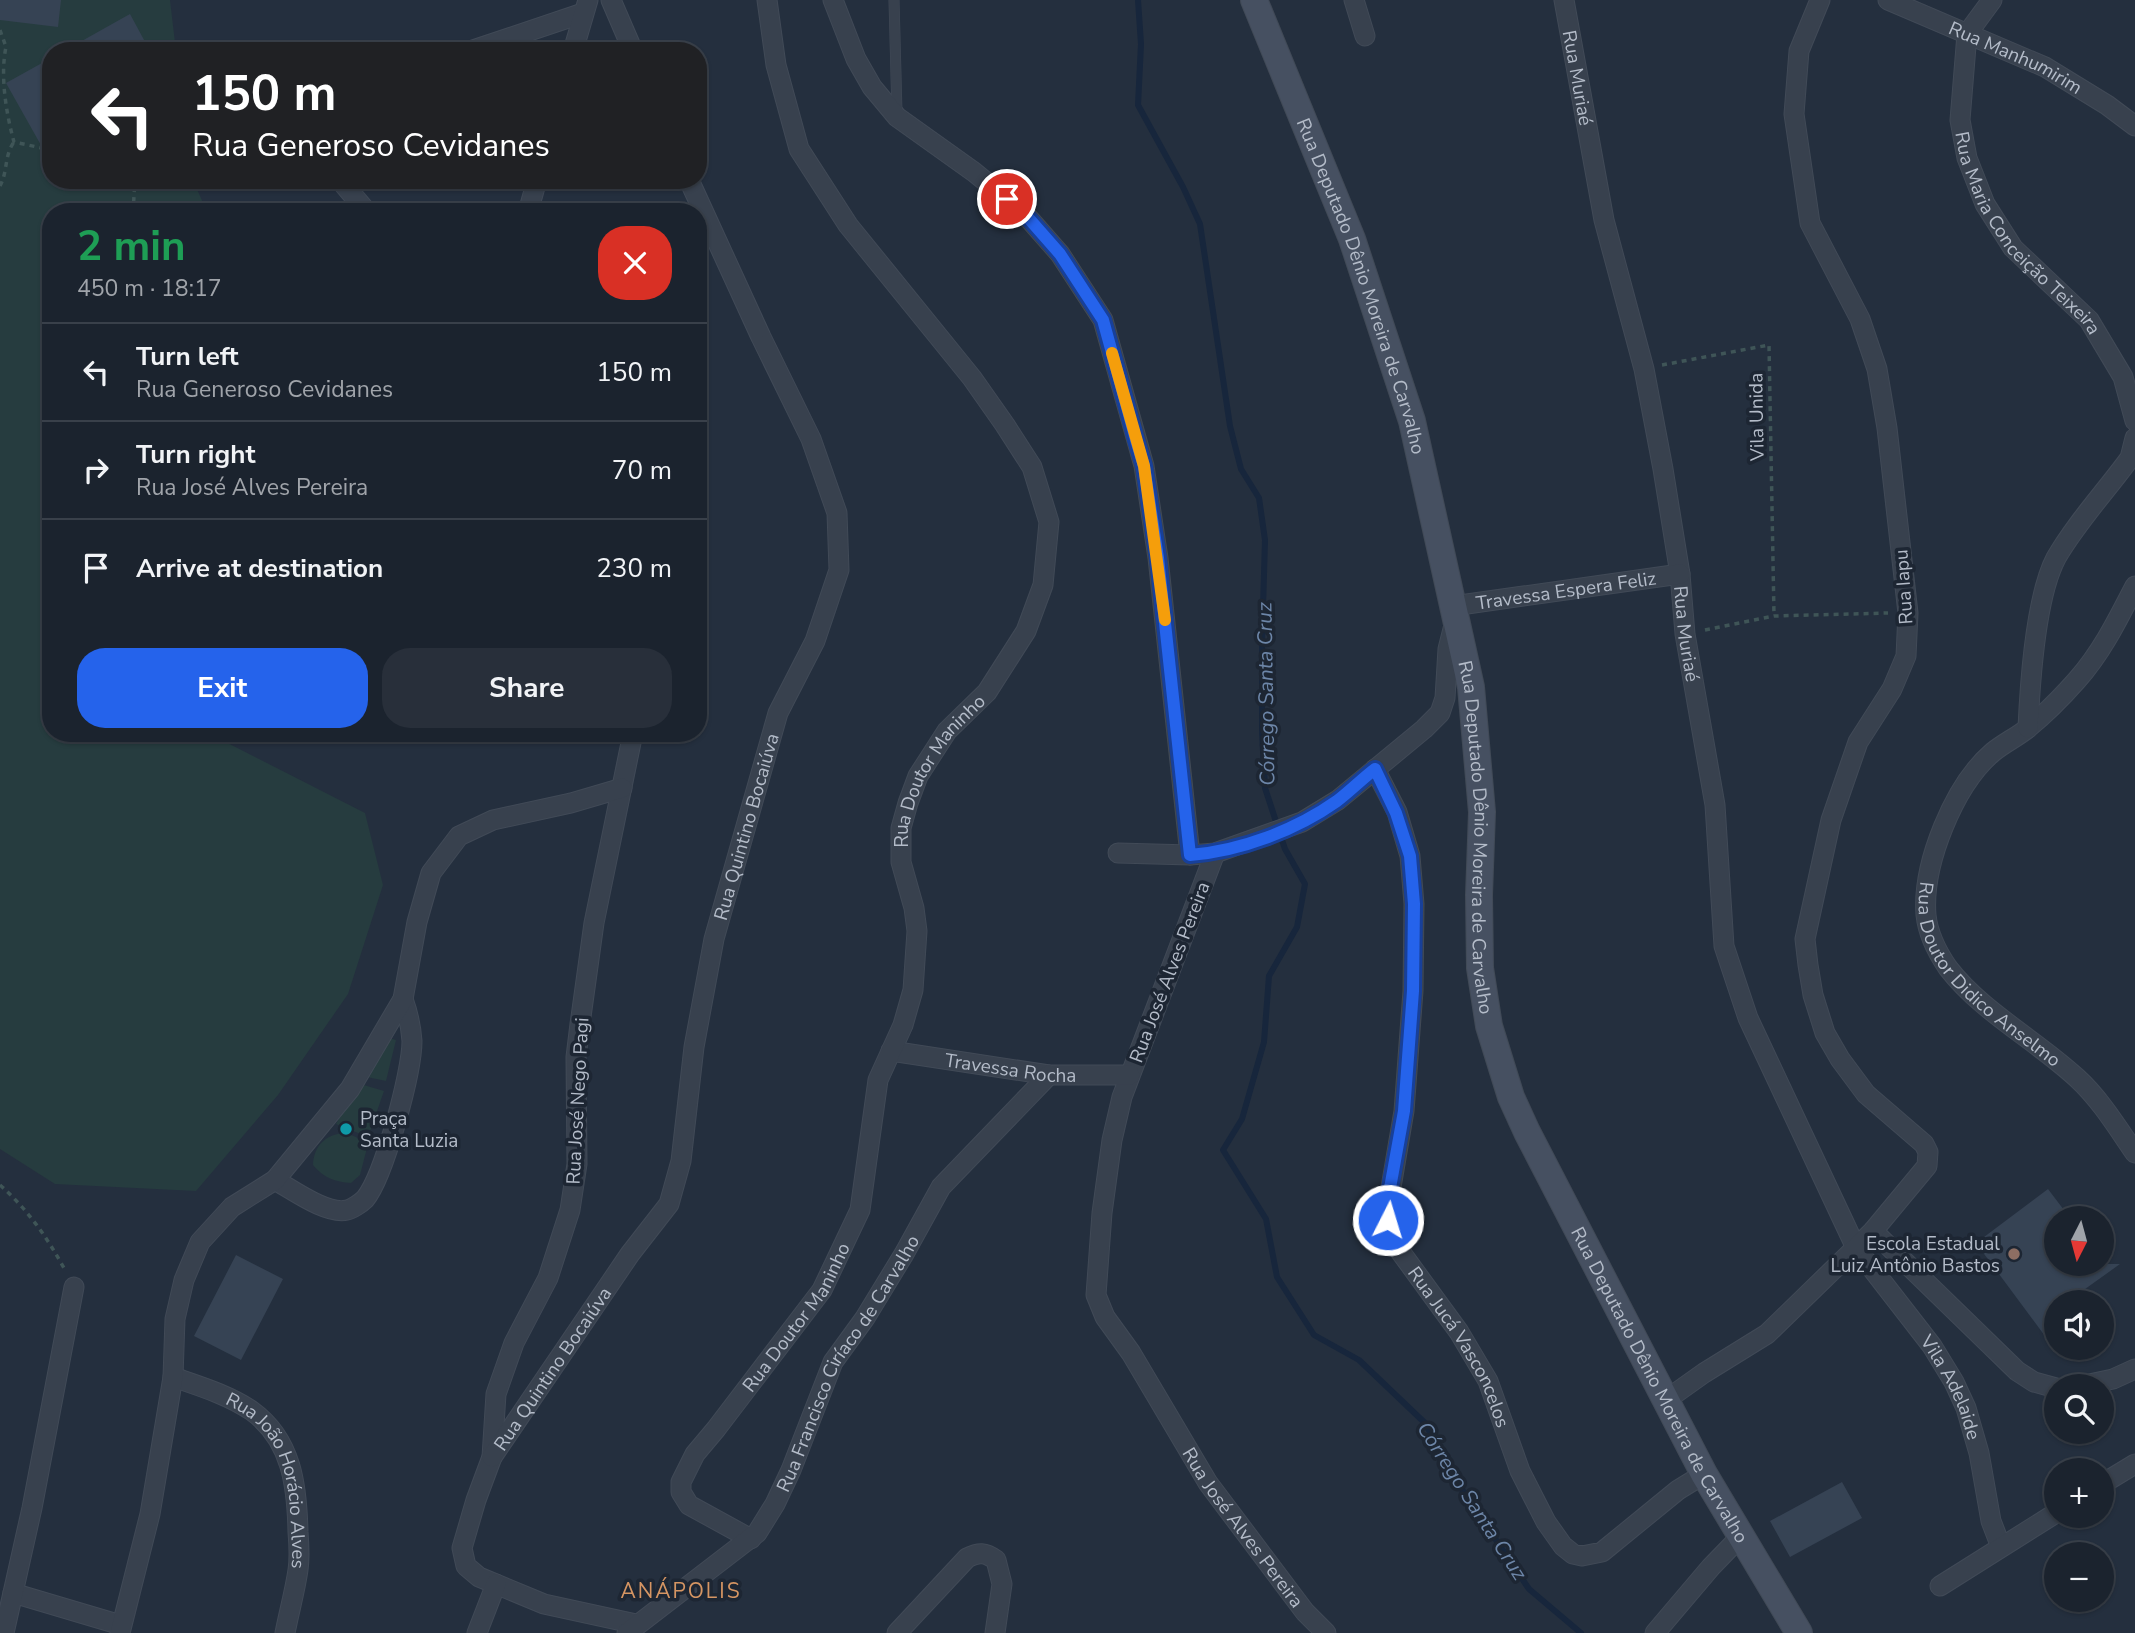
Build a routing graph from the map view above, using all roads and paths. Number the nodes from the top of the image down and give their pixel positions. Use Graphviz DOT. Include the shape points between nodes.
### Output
graph roads {
  1 [pos="611,0"];
  2 [pos="767,0"];
  3 [pos="833,0"];
  4 [pos="894,0"];
  5 [pos="1254,0"];
  6 [pos="1354,0"];
  7 [pos="1820,0"];
  8 [pos="1888,0"];
  9 [pos="1992,0"];
  10 [pos="1567,3"];
  11 [pos="585,6"];
  12 [pos="0,30"];
  13 [pos="1968,34"];
  14 [pos="1365,36"];
  15 [pos="493,42"];
  16 [pos="575,42"];
  17 [pos="629,42"];
  18 [pos="897,117"];
  19 [pos="2135,126"];
  20 [pos="14,142"];
  21 [pos="42,148"];
  22 [pos="0,186"];
  23 [pos="348,189"];
  24 [pos="359,203"];
  25 [pos="707,219"];
  26 [pos="1644,369"];
  27 [pos="2135,421"];
  28 [pos="2135,438"];
  29 [pos="1680,574"];
  30 [pos="2135,586"];
  31 [pos="1454,611"];
  32 [pos="1908,612"];
  33 [pos="1774,616"];
  34 [pos="1685,634"];
  35 [pos="2028,728"];
  36 [pos="631,742"];
  37 [pos="1375,769"];
  38 [pos="622,788"];
  39 [pos="1118,853"];
  40 [pos="1214,853"];
  41 [pos="1190,855"];
  42 [pos="403,999"];
  43 [pos="891,1051"];
  44 [pos="1049,1074"];
  45 [pos="1130,1075"];
  46 [pos="2135,1153"];
  47 [pos="275,1180"];
  48 [pos="0,1185"];
  49 [pos="1873,1230"];
  50 [pos="1856,1248"];
  51 [pos="75,1287"];
  52 [pos="2135,1369"];
  53 [pos="173,1377"];
  54 [pos="2114,1379"];
  55 [pos="2044,1385"];
  56 [pos="1666,1400"];
  57 [pos="492,1457"];
  58 [pos="2135,1464"];
  59 [pos="1704,1474"];
  60 [pos="2114,1477"];
  61 [pos="2044,1520"];
  62 [pos="1742,1535"];
  63 [pos="751,1539"];
  64 [pos="2001,1547"];
  65 [pos="496,1584"];
  66 [pos="1940,1586"];
  67 [pos="13,1593"];
  68 [pos="632,1628"];
  69 [pos="121,1629"];
  70 [pos="3,1630"];
  71 [pos="285,1633"];
  72 [pos="477,1633"];
  73 [pos="897,1633"];
  74 [pos="995,1633"];
  75 [pos="1326,1633"];
  76 [pos="1655,1633"];
  77 [pos="1799,1633"];
  1 -- 17 [label="street"];
  2 -- 43 [label="street, Rua Doutor Maninho" via="776,65 799,149 849,225 1005,425 1032,467 1049,522 1043,585 1026,631 987,692 947,731 918,776 908,803 901,828 901,862 915,919 913,990"];
  3 -- 18 [label="street, Rua José Alves Pereira" via="856,59"];
  4 -- 18 [label="lane"];
  5 -- 31 [label="street, Rua Deputado Dênio Moreira de Carvalho" via="1352,239 1395,368 1412,421"];
  6 -- 14 [label="street"];
  7 -- 32 [label="street, Rua Iapu" via="1799,51 1794,114 1810,223 1860,319 1877,369"];
  8 -- 13 [label="street, Rua Manhumirim"];
  9 -- 13 [label="street"];
  10 -- 26 [label="street, Rua Muriaé" via="1604,220"];
  11 -- 15 [label="street"];
  11 -- 16 [label="street"];
  12 -- 20 [label="path" via="6,47 0,60 5,110"];
  13 -- 19 [label="street, Rua Manhumirim" via="2045,67"];
  13 -- 27 [label="street, Rua Maria Conceição Teixeira" via="1960,120 1967,158 1984,204 2013,247 2090,320 2123,377"];
  18 -- 41 [label="street, Rua José Alves Pereira" via="1024,213 1060,254 1103,320 1144,466"];
  20 -- 21 [label="path"];
  20 -- 22 [label="path" via="7,151"];
  23 -- 24 [label="street"];
  25 -- 57 [label="street, Rua Quintino Bocaiúva" via="811,439 837,513 839,570 815,641 778,713 713,939 681,1161 669,1204"];
  26 -- 29 [label="street, Rua Muriaé"];
  26 -- 33 [label="path, Vila Unida" via="1769,345"];
  28 -- 35 [label="street" via="2130,458 2056,559 2037,637"];
  29 -- 31 [label="street, Travessa Espera Feliz"];
  29 -- 34 [label="street, Rua Muriaé"];
  30 -- 35 [label="street, Rua Doutor Didico Anselmo" via="2085,670"];
  31 -- 37 [label="street" via="1440,713"];
  31 -- 56 [label="street, Rua Deputado Dênio Moreira de Carvalho" via="1471,687 1478,755 1480,968 1499,1064 1527,1132"];
  32 -- 33 [label="path"];
  32 -- 49 [label="street, Rua Iapu" via="1906,656 1892,689 1858,742 1838,796 1805,939 1813,995 1830,1042 1866,1094 1928,1152 1927,1166"];
  33 -- 34 [label="path"];
  34 -- 50 [label="street, Rua Muriaé" via="1715,805 1724,946 1748,1018"];
  35 -- 46 [label="street, Rua Doutor Didico Anselmo" via="1992,753 1956,799 1928,881 1926,915 1934,947 1972,992 2078,1079"];
  36 -- 38 [label="street, Rua José Nego Pagi"];
  37 -- 40 [label="street" via="1302,822"];
  37 -- 59 [label="street, Rua Jucá Vasconcelos" via="1410,856 1414,904 1404,1111 1388,1199 1388,1220 1397,1247 1459,1332 1488,1381 1520,1471 1546,1522 1573,1554 1602,1552"];
  38 -- 42 [label="street" via="493,820 459,836 431,873"];
  38 -- 57 [label="street, Rua José Nego Pagi" via="594,923 580,1024 577,1164 570,1210 548,1278 514,1343 496,1395"];
  39 -- 41 [label="street"];
  40 -- 41 [label="street, Rua José Alves Pereira"];
  40 -- 45 [label="street, Rua José Alves Pereira"];
  42 -- 47 [label="street" via="350,1089"];
  42 -- 47 [label="street" via="410,1021 410,1066 391,1136 365,1199 349,1210 332,1211"];
  43 -- 44 [label="street, Travessa Rocha"];
  43 -- 63 [label="street, Rua Doutor Maninho" via="878,1080 860,1210 846,1243 822,1290 695,1454 681,1482 689,1505"];
  44 -- 45 [label="street, Travessa Rocha"];
  44 -- 63 [label="street, Rua Francisco Ciríaco de Carvalho" via="941,1187 878,1297 833,1362 791,1470"];
  45 -- 75 [label="street, Rua José Alves Pereira" via="1112,1140 1096,1295 1105,1317 1208,1483 1304,1612"];
  47 -- 53 [label="street" via="232,1207 200,1242 175,1319"];
  48 -- 51 [label="path" via="49,1240"];
  49 -- 50 [label="street"];
  49 -- 55 [label="street" via="2017,1371"];
  50 -- 56 [label="street" via="1767,1334"];
  50 -- 64 [label="street, Vila Adelaide" via="1955,1382 1979,1453 1991,1521"];
  51 -- 67 [label="street"];
  52 -- 54 [label="street"];
  53 -- 69 [label="street" via="150,1514"];
  53 -- 71 [label="street, Rua João Horácio Alves" via="252,1412 287,1454 298,1502 299,1567"];
  56 -- 59 [label="street, Rua Deputado Dênio Moreira de Carvalho"];
  57 -- 65 [label="street, Rua José Nego Pagi" via="462,1548 466,1566"];
  58 -- 60 [label="street"];
  59 -- 62 [label="street, Rua Deputado Dênio Moreira de Carvalho"];
  61 -- 64 [label="street"];
  62 -- 76 [label="street"];
  62 -- 77 [label="street, Rua Deputado Dênio Moreira de Carvalho"];
  63 -- 68 [label="street, Rua Francisco Ciríaco de Carvalho"];
  64 -- 66 [label="street"];
  65 -- 68 [label="street, Rua José Nego Pagi" via="544,1604"];
  65 -- 72 [label="street"];
  67 -- 69 [label="street"];
  67 -- 70 [label="street"];
  73 -- 74 [label="street" via="967,1558 985,1553 996,1560 1002,1584"];
}
